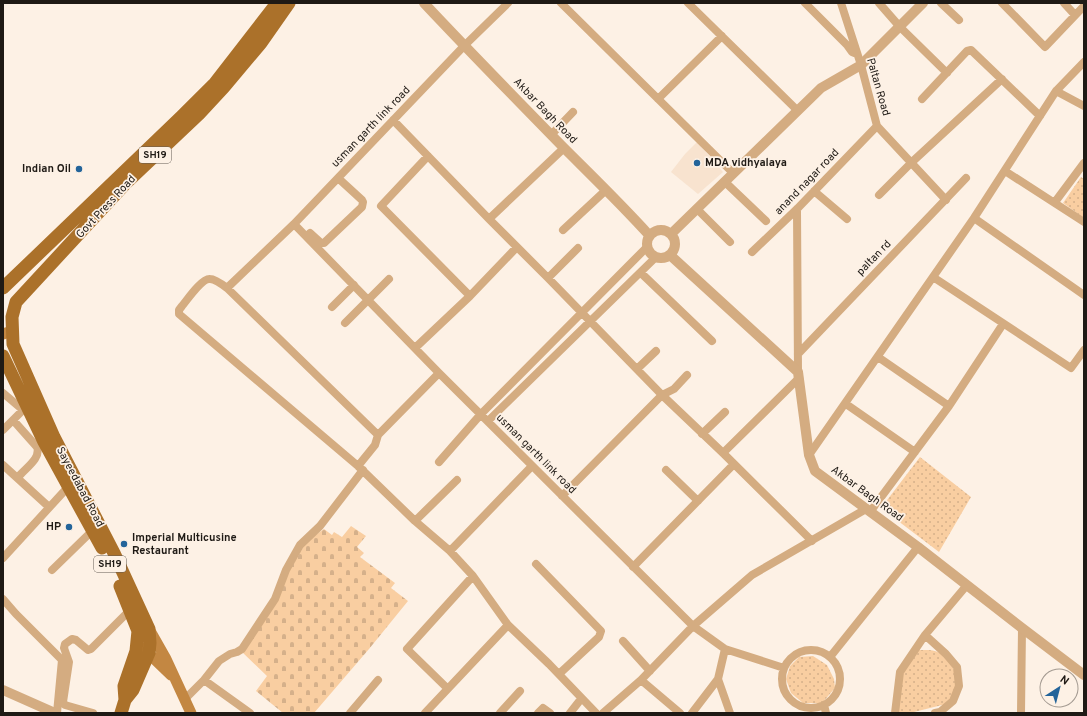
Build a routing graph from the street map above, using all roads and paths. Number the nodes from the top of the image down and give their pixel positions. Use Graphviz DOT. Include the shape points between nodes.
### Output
graph roads {
  1 [pos="277,3"];
  2 [pos="289,3"];
  3 [pos="424,3"];
  4 [pos="508,3"];
  5 [pos="561,3"];
  6 [pos="688,3"];
  7 [pos="805,3"];
  8 [pos="841,3"];
  9 [pos="879,3"];
  10 [pos="923,3"];
  11 [pos="941,3"];
  12 [pos="1002,3"];
  13 [pos="1064,3"];
  14 [pos="1084,6"];
  15 [pos="1075,15"];
  16 [pos="959,20"];
  17 [pos="900,27"];
  18 [pos="722,36"];
  19 [pos="464,46"];
  20 [pos="859,60"];
  21 [pos="1084,62"];
  22 [pos="947,73"];
  23 [pos="1002,79"];
  24 [pos="1056,91"];
  25 [pos="922,98"];
  26 [pos="658,99"];
  27 [pos="1084,106"];
  28 [pos="798,111"];
  29 [pos="573,112"];
  30 [pos="1040,116"];
  31 [pos="394,120"];
  32 [pos="877,126"];
  33 [pos="551,135"];
  34 [pos="564,148"];
  35 [pos="428,156"];
  36 [pos="912,162"];
  37 [pos="1083,168"];
  38 [pos="1005,171"];
  39 [pos="733,173"];
  40 [pos="966,178"];
  41 [pos="339,179"];
  42 [pos="725,182"];
  43 [pos="606,190"];
  44 [pos="814,192"];
  45 [pos="879,195"];
  46 [pos="946,200"];
  47 [pos="1055,202"];
  48 [pos="697,209"];
  49 [pos="797,209"];
  50 [pos="974,218"];
  51 [pos="489,219"];
  52 [pos="847,219"];
  53 [pos="766,221"];
  54 [pos="1084,222"];
  55 [pos="294,224"];
  56 [pos="563,230"];
  57 [pos="671,234"];
  58 [pos="649,235"];
  59 [pos="730,242"];
  60 [pos="517,247"];
  61 [pos="647,247"];
  62 [pos="578,248"];
  63 [pos="752,252"];
  64 [pos="670,255"];
  65 [pos="656,257"];
  66 [pos="641,273"];
  67 [pos="933,276"];
  68 [pos="389,278"];
  69 [pos="548,278"];
  70 [pos="354,285"];
  71 [pos="3,288"];
  72 [pos="227,288"];
  73 [pos="1084,295"];
  74 [pos="470,296"];
  75 [pos="368,300"];
  76 [pos="332,308"];
  77 [pos="582,313"];
  78 [pos="7,318"];
  79 [pos="591,322"];
  80 [pos="345,323"];
  81 [pos="1003,324"];
  82 [pos="9,336"];
  83 [pos="712,342"];
  84 [pos="415,348"];
  85 [pos="1084,350"];
  86 [pos="656,351"];
  87 [pos="798,354"];
  88 [pos="3,356"];
  89 [pos="878,357"];
  90 [pos="6,368"];
  91 [pos="637,369"];
  92 [pos="438,373"];
  93 [pos="687,375"];
  94 [pos="799,375"];
  95 [pos="3,393"];
  96 [pos="662,395"];
  97 [pos="846,404"];
  98 [pos="949,406"];
  99 [pos="25,408"];
  100 [pos="725,412"];
  101 [pos="481,414"];
  102 [pos="13,420"];
  103 [pos="488,421"];
  104 [pos="3,430"];
  105 [pos="702,434"];
  106 [pos="378,435"];
  107 [pos="915,452"];
  108 [pos="723,453"];
  109 [pos="809,455"];
  110 [pos="440,462"];
  111 [pos="734,464"];
  112 [pos="3,465"];
  113 [pos="532,466"];
  114 [pos="360,468"];
  115 [pos="666,470"];
  116 [pos="20,475"];
  117 [pos="457,480"];
  118 [pos="68,487"];
  119 [pos="562,496"];
  120 [pos="698,501"];
  121 [pos="49,507"];
  122 [pos="868,510"];
  123 [pos="415,521"];
  124 [pos="92,531"];
  125 [pos="812,541"];
  126 [pos="918,547"];
  127 [pos="450,551"];
  128 [pos="3,556"];
  129 [pos="536,564"];
  130 [pos="633,567"];
  131 [pos="52,570"];
  132 [pos="472,576"];
  133 [pos="967,585"];
  134 [pos="3,599"];
  135 [pos="130,610"];
  136 [pos="508,625"];
  137 [pos="693,626"];
  138 [pos="1022,628"];
  139 [pos="144,630"];
  140 [pos="925,635"];
  141 [pos="622,642"];
  142 [pos="150,648"];
  143 [pos="725,649"];
  144 [pos="830,657"];
  145 [pos="784,668"];
  146 [pos="650,671"];
  147 [pos="559,674"];
  148 [pos="1084,676"];
  149 [pos="718,679"];
  150 [pos="204,680"];
  151 [pos="378,680"];
  152 [pos="641,680"];
  153 [pos="448,688"];
  154 [pos="3,690"];
  155 [pos="520,691"];
  156 [pos="581,699"];
  157 [pos="185,700"];
  158 [pos="825,709"];
  159 [pos="56,713"];
  160 [pos="93,713"];
  161 [pos="120,713"];
  162 [pos="190,713"];
  163 [pos="250,713"];
  164 [pos="350,713"];
  165 [pos="425,713"];
  166 [pos="500,713"];
  167 [pos="538,713"];
  168 [pos="550,713"];
  169 [pos="570,713"];
  170 [pos="596,713"];
  171 [pos="603,713"];
  172 [pos="680,713"];
  173 [pos="692,713"];
  174 [pos="730,713"];
  175 [pos="895,713"];
  176 [pos="935,713"];
  177 [pos="1021,713"];
  1 -- 71 [label="main road, SH19" via="211,88"];
  2 -- 78 [label="main road, Govt Press Road / SH19" via="224,87 125,184 16,302"];
  3 -- 19 [label="street, Akbar Bagh Road"];
  4 -- 19 [label="street, usman garth link road"];
  5 -- 26 [label="street"];
  6 -- 18 [label="street"];
  7 -- 20 [label="street" via="847,44"];
  8 -- 20 [label="street, Paltan Road"];
  9 -- 17 [label="street"];
  10 -- 17 [label="street"];
  11 -- 16 [label="street"];
  12 -- 15 [label="street" via="1045,47"];
  13 -- 15 [label="street"];
  14 -- 15 [label="street"];
  17 -- 20 [label="street"];
  17 -- 22 [label="street"];
  18 -- 26 [label="street"];
  18 -- 28 [label="street"];
  19 -- 31 [label="street, usman garth link road"];
  19 -- 33 [label="street, Akbar Bagh Road"];
  20 -- 28 [label="street" via="821,88"];
  20 -- 32 [label="street, Paltan Road"];
  21 -- 24 [label="street"];
  22 -- 23 [label="street" via="967,51 971,50"];
  22 -- 25 [label="street"];
  23 -- 30 [label="street"];
  23 -- 36 [label="street"];
  24 -- 27 [label="street"];
  24 -- 30 [label="street"];
  26 -- 39 [label="street"];
  28 -- 39 [label="street"];
  29 -- 33 [label="street"];
  30 -- 38 [label="street"];
  31 -- 35 [label="street"];
  31 -- 41 [label="street, usman garth link road"];
  32 -- 36 [label="street, Paltan Road"];
  32 -- 44 [label="street, anand nagar road"];
  33 -- 34 [label="street, Akbar Bagh Road"];
  34 -- 43 [label="street, Akbar Bagh Road"];
  34 -- 51 [label="street"];
  35 -- 51 [label="street"];
  35 -- 74 [label="street" via="381,206"];
  36 -- 45 [label="street"];
  36 -- 46 [label="street, Paltan Road"];
  37 -- 47 [label="street"];
  38 -- 47 [label="street"];
  38 -- 50 [label="street"];
  39 -- 42 [label="street"];
  40 -- 46 [label="street, paltan rd"];
  41 -- 41 [label="street" via="362,200 363,205 324,243 320,243 300,222"];
  41 -- 55 [label="street, usman garth link road"];
  42 -- 48 [label="street"];
  42 -- 53 [label="street"];
  43 -- 56 [label="street"];
  43 -- 58 [label="street, Akbar Bagh Road"];
  44 -- 49 [label="street, anand nagar road"];
  44 -- 52 [label="street"];
  46 -- 87 [label="street, paltan rd"];
  47 -- 54 [label="street"];
  48 -- 57 [label="street"];
  48 -- 59 [label="street"];
  49 -- 63 [label="street, anand nagar road"];
  49 -- 87 [label="street"];
  50 -- 67 [label="street"];
  50 -- 73 [label="street"];
  51 -- 60 [label="street"];
  55 -- 70 [label="street, usman garth link road"];
  55 -- 72 [label="street, usman garth link road"];
  57 -- 58 [label="street" via="656,230"];
  57 -- 64 [label="street" via="675,247"];
  58 -- 61 [label="street"];
  60 -- 69 [label="street"];
  60 -- 74 [label="street"];
  61 -- 65 [label="street"];
  61 -- 77 [label="street"];
  62 -- 69 [label="street"];
  64 -- 65 [label="street"];
  64 -- 94 [label="street"];
  65 -- 66 [label="street"];
  66 -- 79 [label="street"];
  66 -- 83 [label="street"];
  67 -- 81 [label="street"];
  67 -- 89 [label="street"];
  68 -- 75 [label="street"];
  69 -- 77 [label="street"];
  70 -- 75 [label="street, usman garth link road"];
  70 -- 76 [label="street"];
  72 -- 106 [label="street"];
  72 -- 114 [label="street" via="213,280 204,280 179,310 179,314"];
  74 -- 84 [label="street"];
  75 -- 80 [label="street"];
  75 -- 84 [label="street, usman garth link road"];
  77 -- 79 [label="street"];
  77 -- 101 [label="street"];
  78 -- 82 [label="main road, SH19"];
  79 -- 91 [label="street"];
  79 -- 103 [label="street"];
  81 -- 85 [label="street" via="1071,368"];
  81 -- 98 [label="street"];
  82 -- 139 [label="main road, Sayeedabad Road / SH19" via="54,437 114,553"];
  84 -- 92 [label="street, usman garth link road"];
  86 -- 91 [label="street"];
  87 -- 94 [label="street"];
  88 -- 90 [label="main road, Sayeedabad Road / SH19"];
  89 -- 97 [label="street"];
  89 -- 98 [label="street"];
  90 -- 99 [label="main road, Sayeedabad Road / SH19"];
  91 -- 96 [label="street"];
  92 -- 101 [label="street, usman garth link road"];
  92 -- 106 [label="street"];
  93 -- 96 [label="street" via="674,389"];
  94 -- 108 [label="street"];
  94 -- 109 [label="street, Akbar Bagh Road"];
  95 -- 99 [label="street"];
  96 -- 105 [label="street"];
  96 -- 119 [label="street"];
  97 -- 107 [label="street"];
  97 -- 109 [label="street"];
  98 -- 107 [label="street"];
  99 -- 102 [label="street"];
  99 -- 118 [label="main road, Sayeedabad Road / SH19"];
  100 -- 105 [label="street"];
  101 -- 103 [label="street, usman garth link road"];
  101 -- 110 [label="street"];
  102 -- 104 [label="street"];
  102 -- 116 [label="street" via="37,447 38,452 38,456"];
  103 -- 113 [label="street, usman garth link road"];
  105 -- 108 [label="street"];
  106 -- 114 [label="street" via="375,445"];
  107 -- 122 [label="street"];
  108 -- 111 [label="street"];
  109 -- 122 [label="street, Akbar Bagh Road" via="815,471"];
  111 -- 120 [label="street"];
  111 -- 125 [label="street"];
  112 -- 121 [label="street"];
  113 -- 119 [label="street, usman garth link road"];
  113 -- 127 [label="street"];
  114 -- 123 [label="street"];
  114 -- 150 [label="street" via="320,526 300,545 286,570 275,599 242,649 219,661"];
  115 -- 120 [label="street"];
  117 -- 123 [label="street"];
  118 -- 121 [label="street"];
  118 -- 124 [label="main road, Sayeedabad Road / SH19"];
  119 -- 130 [label="street, usman garth link road"];
  120 -- 130 [label="street"];
  121 -- 128 [label="street"];
  122 -- 125 [label="street"];
  122 -- 126 [label="street, Akbar Bagh Road"];
  123 -- 127 [label="street"];
  124 -- 131 [label="street"];
  124 -- 135 [label="main road, Sayeedabad Road / SH19"];
  125 -- 137 [label="street" via="752,575"];
  126 -- 133 [label="street, Akbar Bagh Road"];
  126 -- 144 [label="street"];
  127 -- 132 [label="street"];
  129 -- 147 [label="street" via="601,632 599,637"];
  130 -- 137 [label="street, usman garth link road"];
  132 -- 136 [label="street"];
  132 -- 153 [label="street" via="407,649"];
  133 -- 138 [label="street, Akbar Bagh Road"];
  133 -- 140 [label="street"];
  134 -- 159 [label="street" via="62,660"];
  135 -- 139 [label="main road, Sayeedabad Road / SH19"];
  135 -- 160 [label="street" via="91,649 86,649 72,638 65,644 69,662 63,702 65,705"];
  136 -- 147 [label="street"];
  136 -- 153 [label="street"];
  137 -- 143 [label="street, usman garth link road"];
  137 -- 146 [label="street"];
  138 -- 148 [label="street, Akbar Bagh Road"];
  138 -- 177 [label="street"];
  139 -- 142 [label="main road, Sayeedabad Road / SH19"];
  139 -- 142 [label="main road"];
  140 -- 175 [label="street" via="900,672"];
  140 -- 176 [label="street" via="957,667 959,686 953,701"];
  141 -- 146 [label="street"];
  142 -- 157 [label="main road" via="175,680"];
  142 -- 161 [label="main road, Sayeedabad Road / SH19" via="135,657 124,686 125,700"];
  143 -- 145 [label="street, usman garth link road"];
  143 -- 149 [label="street"];
  144 -- 145 [label="street" via="822,652 802,651 790,659"];
  144 -- 158 [label="street" via="840,678 836,693"];
  145 -- 158 [label="street" via="782,682 785,692 793,702"];
  146 -- 152 [label="street"];
  147 -- 156 [label="street"];
  149 -- 173 [label="street"];
  149 -- 174 [label="street"];
  150 -- 157 [label="street"];
  150 -- 163 [label="street"];
  151 -- 164 [label="street"];
  152 -- 171 [label="street"];
  152 -- 172 [label="street"];
  153 -- 165 [label="street"];
  154 -- 159 [label="street"];
  155 -- 166 [label="street"];
  156 -- 169 [label="street"];
  156 -- 170 [label="street"];
  157 -- 162 [label="main road"];
  167 -- 168 [label="street" via="543,708"];
}
